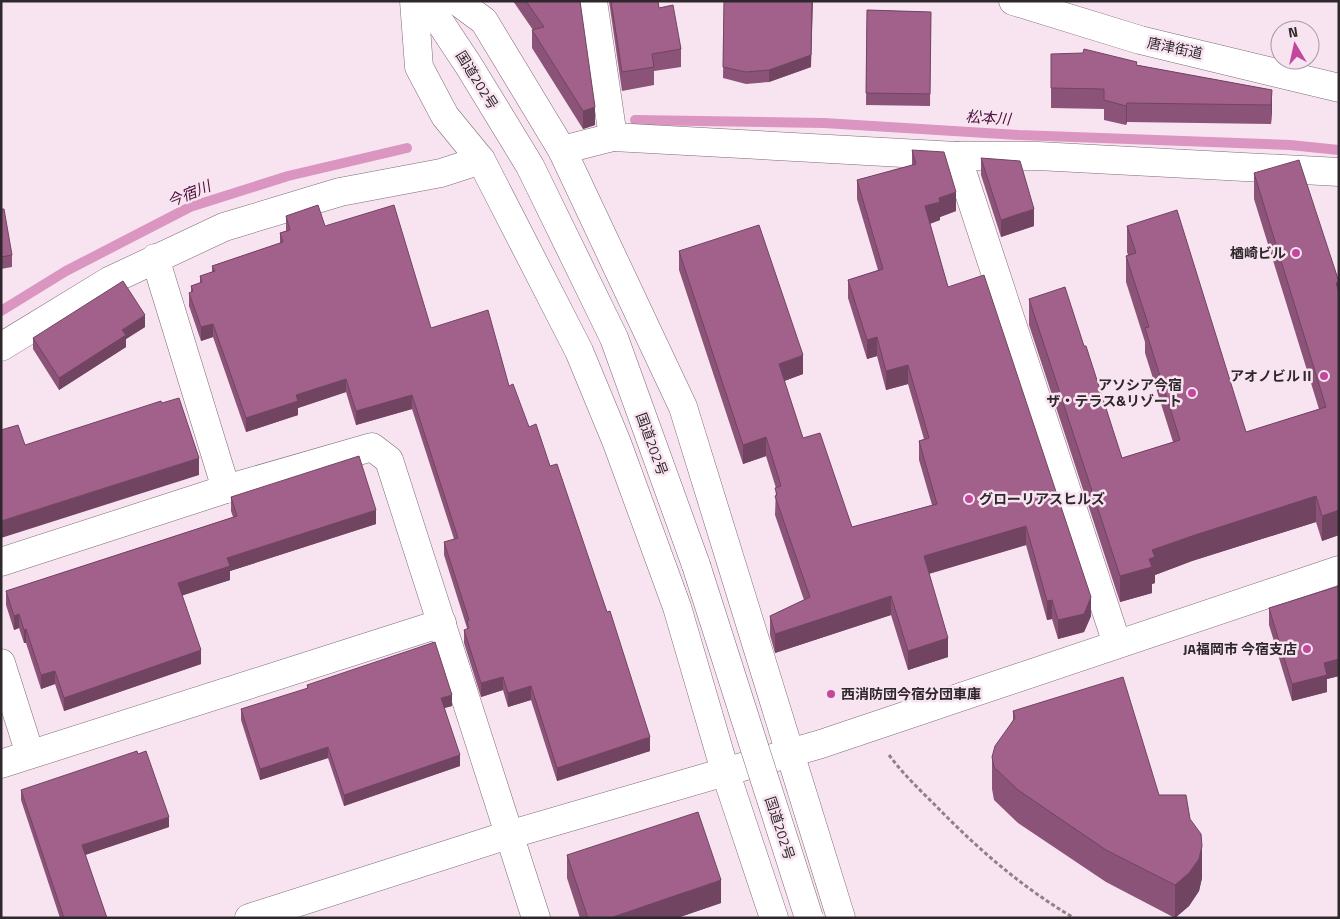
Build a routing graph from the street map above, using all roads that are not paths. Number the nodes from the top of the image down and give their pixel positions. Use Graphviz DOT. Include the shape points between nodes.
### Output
graph roads {
  1 [pos="414,1"];
  2 [pos="426,1"];
  3 [pos="457,1"];
  4 [pos="593,1"];
  5 [pos="1014,1"];
  6 [pos="1041,6"];
  7 [pos="1339,88"];
  8 [pos="613,137"];
  9 [pos="562,150"];
  10 [pos="957,156"];
  11 [pos="482,160"];
  12 [pos="1339,172"];
  13 [pos="155,258"];
  14 [pos="1,347"];
  15 [pos="226,489"];
  16 [pos="1,562"];
  17 [pos="1339,570"];
  18 [pos="442,623"];
  19 [pos="1116,644"];
  20 [pos="1,663"];
  21 [pos="790,752"];
  22 [pos="30,754"];
  23 [pos="1,764"];
  24 [pos="725,771"];
  25 [pos="508,835"];
  26 [pos="249,918"];
  27 [pos="536,918"];
  28 [pos="774,918"];
  29 [pos="809,918"];
  30 [pos="841,918"];
  1 -- 11 [label="main road" via="419,67 445,116"];
  2 -- 29 [label="main road, 国道202号, bridge" via="530,166 610,329 696,565"];
  3 -- 9 [label="main road" via="484,21"];
  4 -- 8 [label="main road"];
  5 -- 6 [label="main road, 唐津街道"];
  6 -- 7 [label="main road, 唐津街道" via="1140,40"];
  8 -- 9 [label="main road"];
  8 -- 10 [label="main road"];
  9 -- 21 [label="main road" via="683,407"];
  10 -- 12 [label="main road" via="1038,156"];
  10 -- 19 [label="main road"];
  11 -- 13 [label="main road" via="441,173 340,192 224,227"];
  11 -- 24 [label="main road" via="579,351 617,443 677,607"];
  13 -- 14 [label="main road" via="109,281"];
  13 -- 15 [label="main road"];
  15 -- 16 [label="main road"];
  15 -- 18 [label="main road" via="372,447 389,460"];
  17 -- 19 [label="main road"];
  18 -- 22 [label="main road"];
  18 -- 25 [label="main road"];
  19 -- 21 [label="main road"];
  20 -- 22 [label="main road"];
  21 -- 24 [label="main road"];
  21 -- 30 [label="main road"];
  22 -- 23 [label="main road"];
  24 -- 25 [label="main road"];
  24 -- 28 [label="main road"];
  25 -- 26 [label="main road"];
  25 -- 27 [label="main road"];
}
